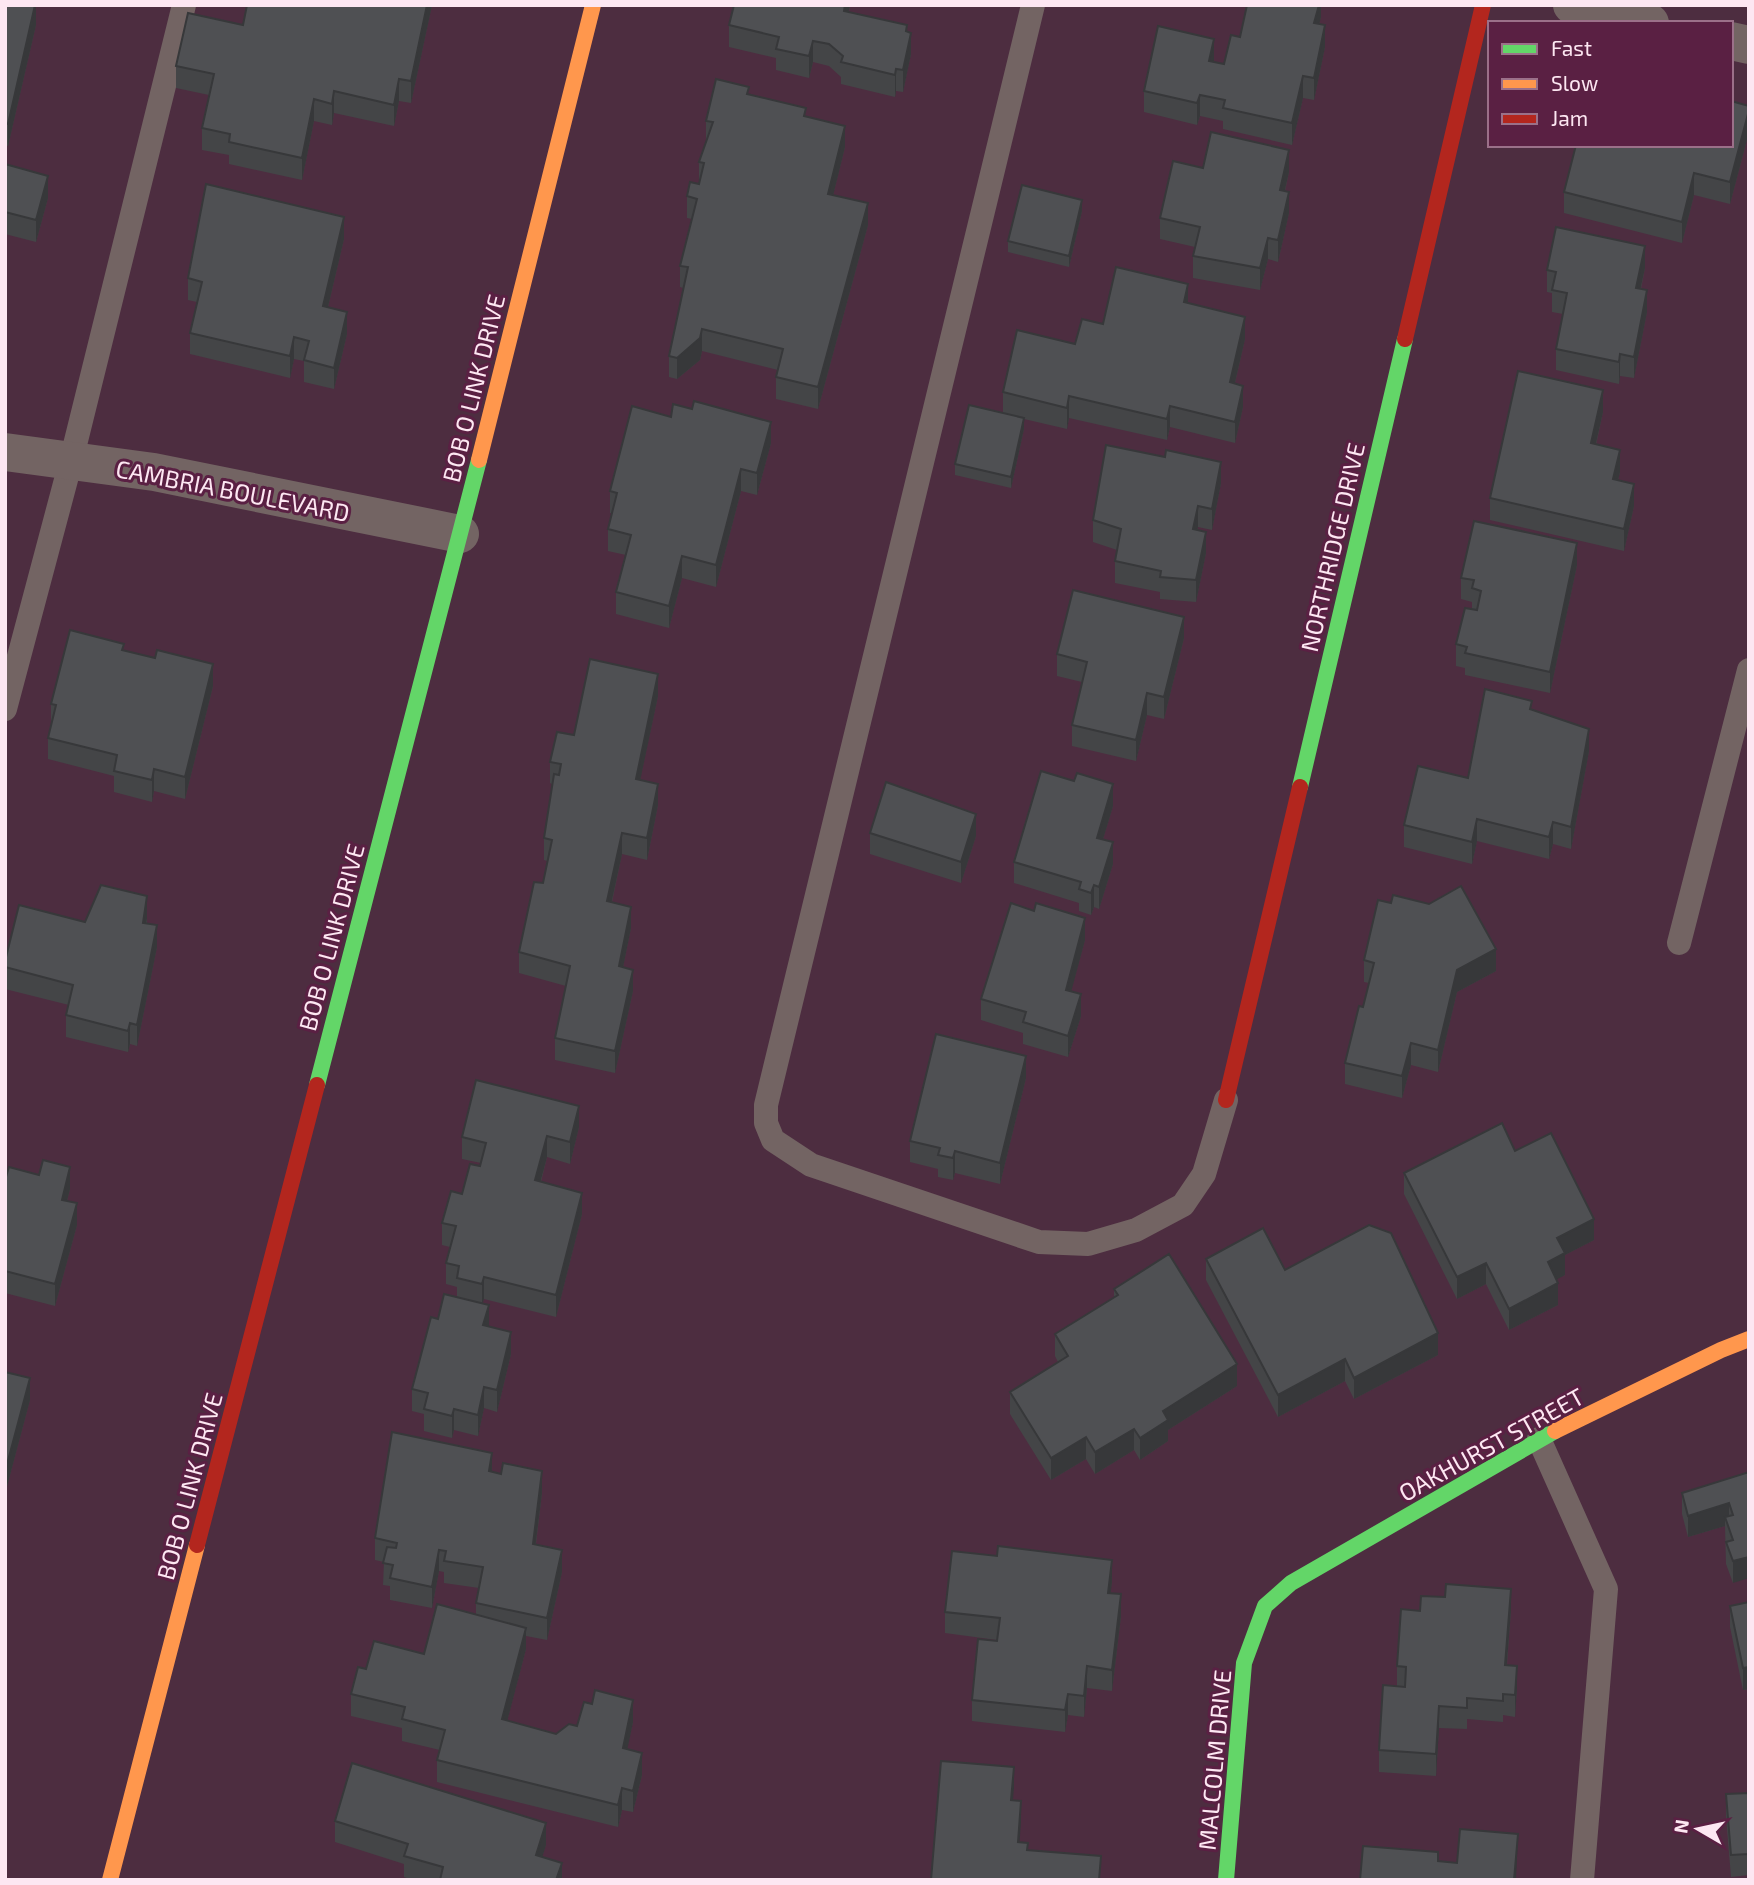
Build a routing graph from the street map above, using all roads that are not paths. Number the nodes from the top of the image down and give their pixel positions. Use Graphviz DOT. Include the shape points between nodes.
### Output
graph roads {
  1 [pos="184,5"];
  2 [pos="593,5"];
  3 [pos="1033,5"];
  4 [pos="1483,5"];
  5 [pos="1572,5"];
  6 [pos="1641,21"];
  7 [pos="5,452"];
  8 [pos="71,461"];
  9 [pos="460,534"];
  10 [pos="1749,670"];
  11 [pos="5,709"];
  12 [pos="1679,943"];
  13 [pos="1226,1100"];
  14 [pos="1749,1339"];
  15 [pos="1539,1439"];
  16 [pos="1265,1606"];
  17 [pos="110,1880"];
  18 [pos="1226,1880"];
  19 [pos="1582,1880"];
  1 -- 8 [label="lane"];
  2 -- 9 [label="street, BOB O LINK DRIVE"];
  3 -- 13 [label="lane" via="766,1105 766,1123 774,1140 811,1165 1039,1242 1088,1244 1136,1230 1183,1205 1205,1174"];
  4 -- 13 [label="street, NORTHRIDGE DRIVE"];
  5 -- 6 [label="street"];
  7 -- 8 [label="street, CAMBRIA BOULEVARD"];
  8 -- 9 [label="street, CAMBRIA BOULEVARD" via="154,472"];
  8 -- 11 [label="lane"];
  9 -- 17 [label="street, BOB O LINK DRIVE"];
  10 -- 12 [label="lane"];
  14 -- 15 [label="street, OAKHURST STREET"];
  15 -- 16 [label="street, OAKHURST STREET" via="1291,1583"];
  15 -- 19 [label="lane" via="1606,1589"];
  16 -- 18 [label="street, MALCOLM DRIVE" via="1244,1663"];
}
